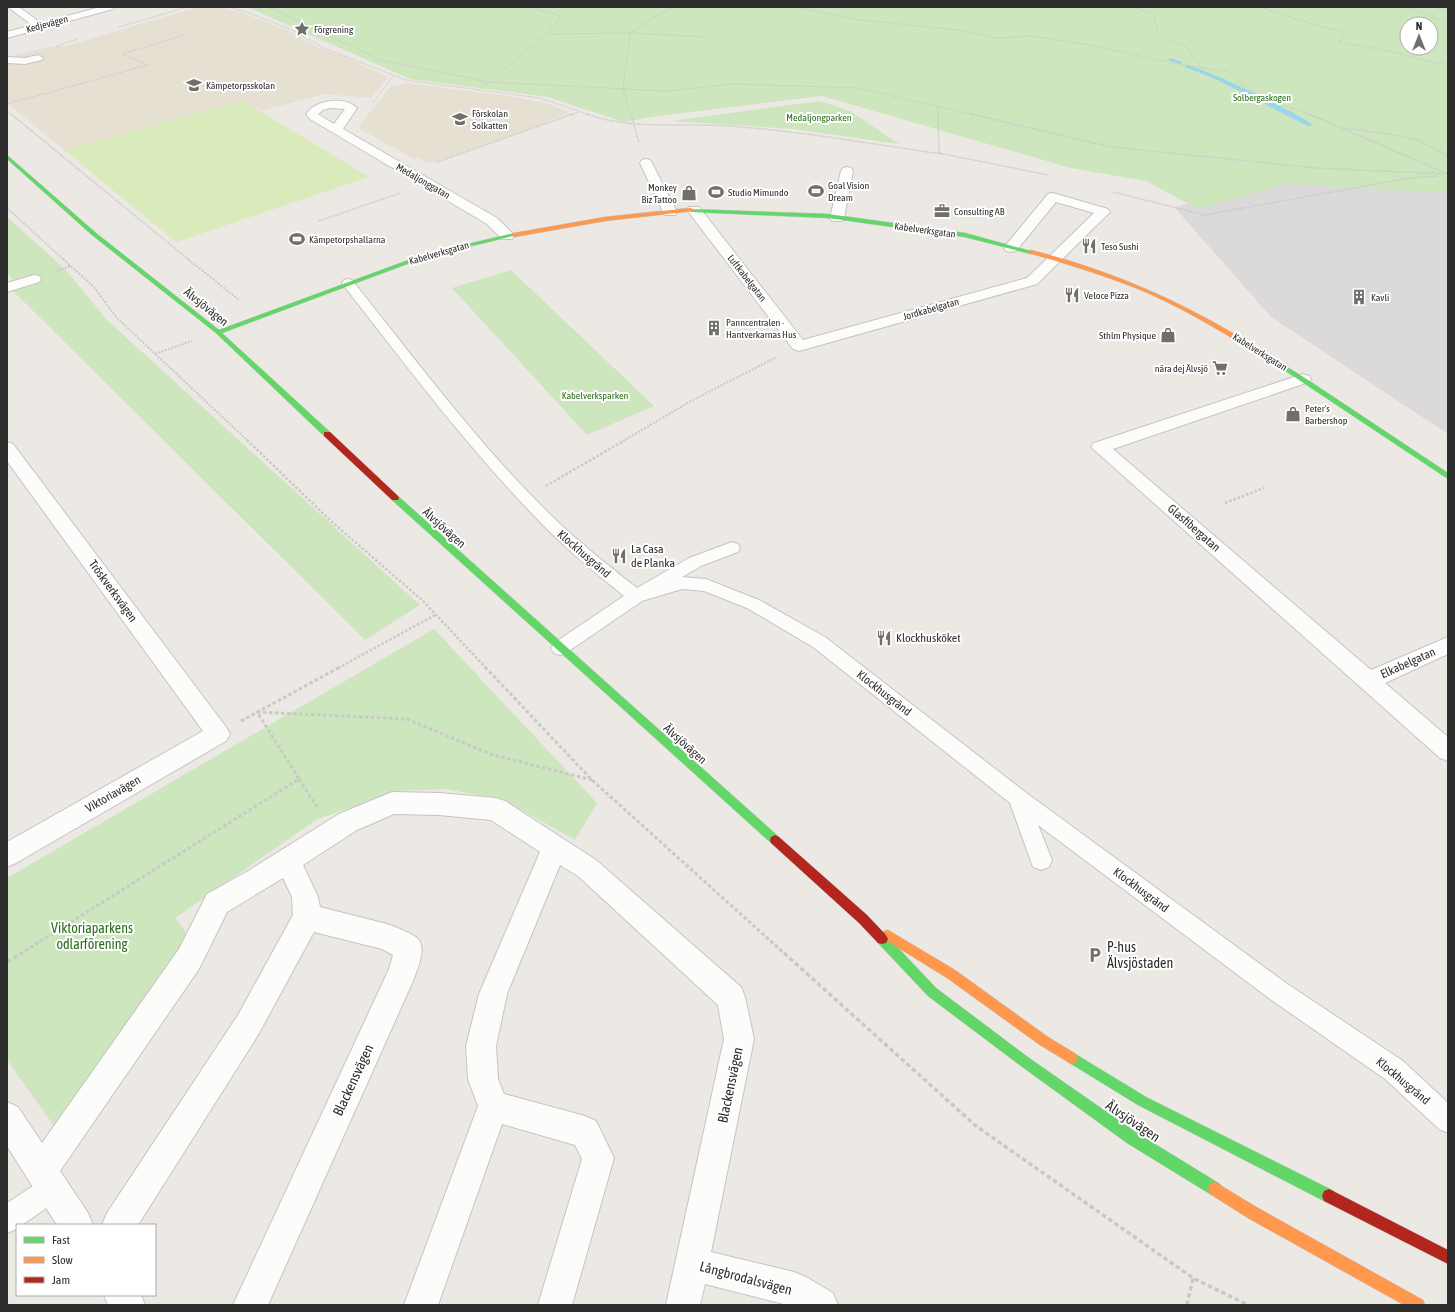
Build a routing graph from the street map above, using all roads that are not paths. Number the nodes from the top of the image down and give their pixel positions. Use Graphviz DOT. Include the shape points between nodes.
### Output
graph roads {
  1 [pos="13,7"];
  2 [pos="110,7"];
  3 [pos="39,26"];
  4 [pos="7,35"];
  5 [pos="38,58"];
  6 [pos="7,60"];
  7 [pos="336,130"];
  8 [pos="7,156"];
  9 [pos="646,163"];
  10 [pos="847,171"];
  11 [pos="694,210"];
  12 [pos="670,212"];
  13 [pos="837,218"];
  14 [pos="507,236"];
  15 [pos="1011,248"];
  16 [pos="1055,259"];
  17 [pos="34,280"];
  18 [pos="348,283"];
  19 [pos="7,288"];
  20 [pos="218,332"];
  21 [pos="799,346"];
  22 [pos="1303,379"];
  23 [pos="7,448"];
  24 [pos="1448,477"];
  25 [pos="732,548"];
  26 [pos="636,596"];
  27 [pos="1448,645"];
  28 [pos="560,648"];
  29 [pos="1368,681"];
  30 [pos="218,734"];
  31 [pos="1448,751"];
  32 [pos="1018,798"];
  33 [pos="555,847"];
  34 [pos="7,855"];
  35 [pos="288,860"];
  36 [pos="1041,860"];
  37 [pos="307,917"];
  38 [pos="863,919"];
  39 [pos="492,1106"];
  40 [pos="7,1118"];
  41 [pos="1448,1120"];
  42 [pos="47,1180"];
  43 [pos="7,1219"];
  44 [pos="75,1224"];
  45 [pos="120,1224"];
  46 [pos="1448,1257"];
  47 [pos="692,1264"];
  48 [pos="122,1296"];
  49 [pos="128,1305"];
  50 [pos="250,1305"];
  51 [pos="421,1305"];
  52 [pos="555,1305"];
  53 [pos="683,1305"];
  54 [pos="821,1305"];
  55 [pos="1418,1305"];
  1 -- 3 [label="street"];
  2 -- 3 [label="street, Kedjevägen"];
  3 -- 4 [label="street, Kedjevägen"];
  5 -- 6 [label="street" via="26,61"];
  7 -- 14 [label="street, Medaljonggatan" via="492,221"];
  8 -- 20 [label="main road, Älvsjövägen" via="94,234"];
  9 -- 12 [label="street"];
  10 -- 13 [label="street"];
  11 -- 12 [label="main road, Kabelverksgatan"];
  11 -- 13 [label="main road, Kabelverksgatan"];
  11 -- 21 [label="street, Luftkabelgatan"];
  12 -- 14 [label="main road, Kabelverksgatan" via="605,219"];
  13 -- 15 [label="main road, Kabelverksgatan" via="965,235"];
  14 -- 18 [label="main road, Kabelverksgatan" via="424,256"];
  15 -- 16 [label="main road, Kabelverksgatan"];
  15 -- 16 [label="street" via="1053,198 1103,212"];
  16 -- 21 [label="street, Jordkabelgatan" via="1032,281"];
  16 -- 22 [label="main road, Kabelverksgatan" via="1152,293 1220,328"];
  17 -- 19 [label="street"];
  18 -- 20 [label="main road, Kabelverksgatan"];
  18 -- 26 [label="lane, Klockhusgränd" via="454,417 539,514 605,573"];
  20 -- 28 [label="main road, Älvsjövägen" via="422,524"];
  22 -- 24 [label="main road, Kabelverksgatan"];
  22 -- 29 [label="street, Glasfibergatan" via="1100,446"];
  23 -- 30 [label="street, Tröskverksvägen"];
  25 -- 26 [label="lane" via="695,562"];
  26 -- 28 [label="lane"];
  26 -- 32 [label="lane, Klockhusgränd" via="682,583 706,585 753,604 819,642"];
  27 -- 29 [label="street, Elkabelgatan"];
  28 -- 38 [label="main road, Älvsjövägen"];
  29 -- 31 [label="street, Glasfibergatan"];
  30 -- 34 [label="street, Viktoriavägen"];
  32 -- 36 [label="lane"];
  32 -- 41 [label="lane, Klockhusgränd" via="1278,991 1394,1070"];
  33 -- 35 [label="street, Blackensvägen" via="496,809 392,803 348,822"];
  33 -- 39 [label="street" via="493,994 480,1046 483,1080"];
  33 -- 47 [label="street, Blackensvägen" via="587,868 731,997 739,1039"];
  35 -- 37 [label="street" via="305,897"];
  35 -- 42 [label="street, Blackensvägen" via="217,903 189,959"];
  37 -- 45 [label="street" via="248,1026"];
  37 -- 50 [label="street, Blackensvägen" via="388,937 408,949 403,971"];
  38 -- 46 [label="main road, Älvsjövägen" via="952,974 1044,1041 1142,1100"];
  38 -- 55 [label="main road, Älvsjövägen" via="932,992 1132,1138 1253,1213"];
  39 -- 51 [label="street"];
  39 -- 52 [label="street" via="585,1132 598,1158"];
  40 -- 42 [label="street"];
  42 -- 43 [label="lane"];
  42 -- 44 [label="street"];
  47 -- 53 [label="street, Blackensvägen"];
  47 -- 54 [label="street, Långbrodalsvägen" via="794,1289"];
  48 -- 49 [label="street"];
}
